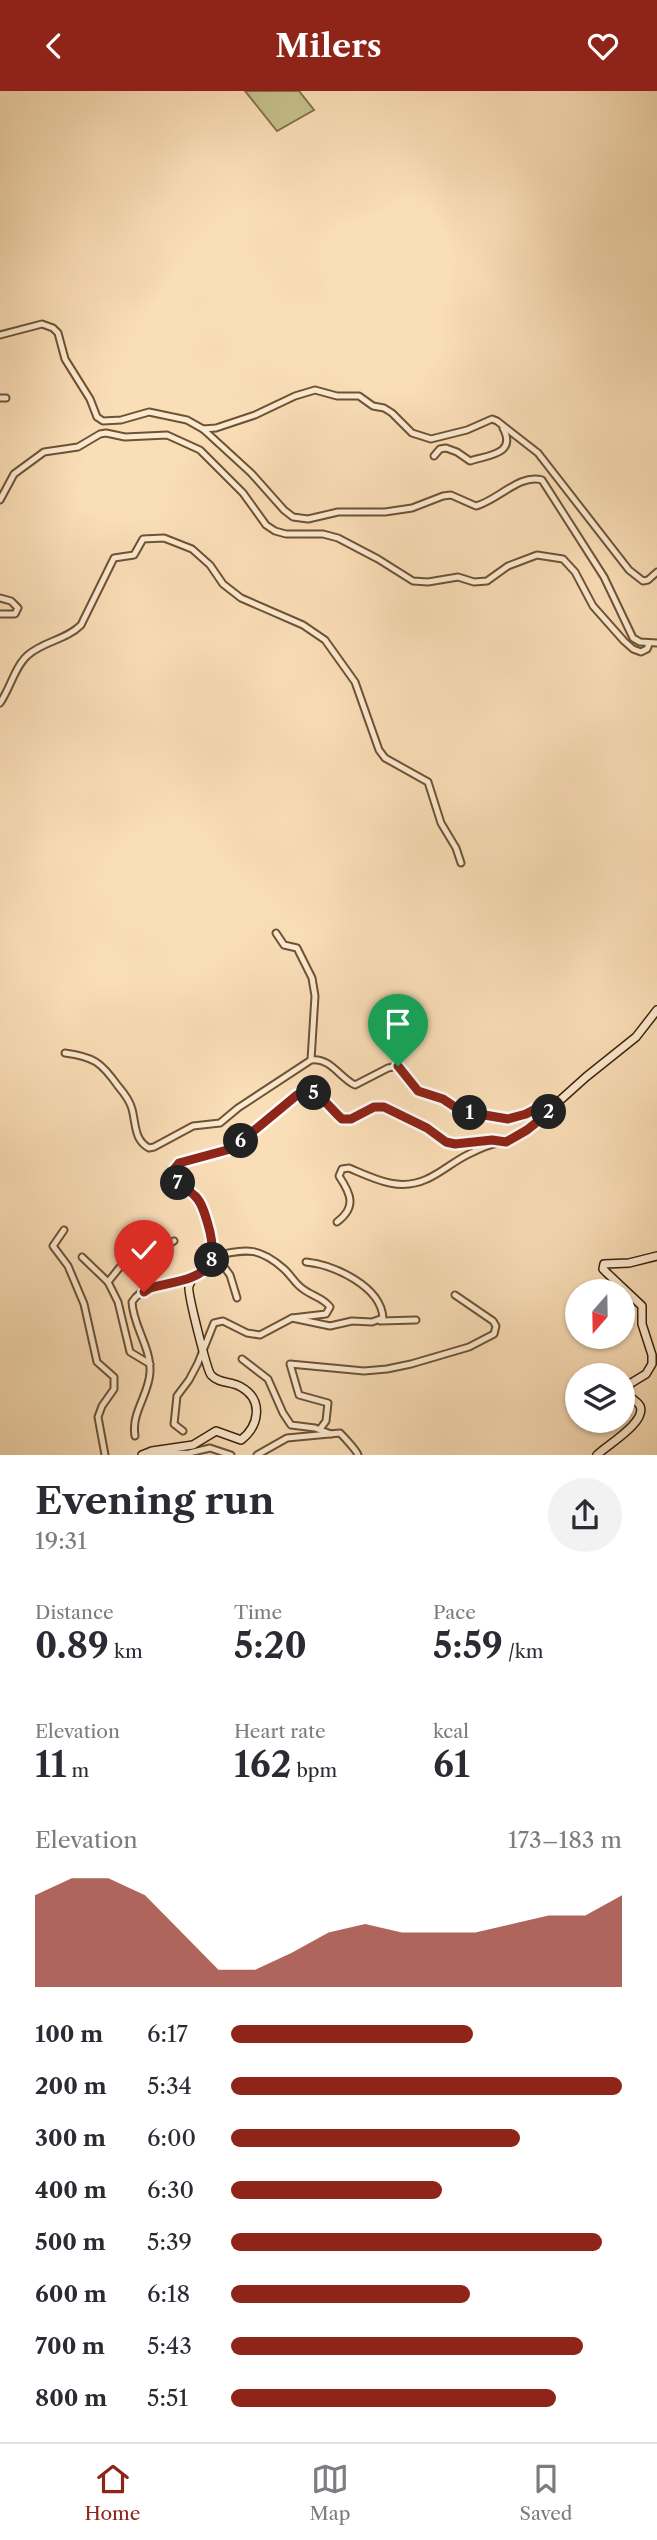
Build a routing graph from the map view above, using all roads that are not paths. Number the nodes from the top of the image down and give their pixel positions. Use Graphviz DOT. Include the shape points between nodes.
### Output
graph roads {
  1 [pos="0,335"];
  2 [pos="501,425"];
  3 [pos="204,429"];
  4 [pos="434,456"];
  5 [pos="0,500"];
  6 [pos="657,572"];
  7 [pos="0,598"];
  8 [pos="0,614"];
  9 [pos="657,643"];
  10 [pos="649,644"];
  11 [pos="3,696"];
  12 [pos="0,703"];
  13 [pos="461,863"];
  14 [pos="276,933"];
  15 [pos="657,1010"];
  16 [pos="65,1053"];
  17 [pos="311,1060"];
  18 [pos="552,1110"];
  19 [pos="506,1142"];
  20 [pos="337,1222"];
  21 [pos="64,1230"];
  22 [pos="174,1241"];
  23 [pos="215,1256"];
  24 [pos="657,1256"];
  25 [pos="82,1257"];
  26 [pos="306,1262"];
  27 [pos="193,1278"];
  28 [pos="108,1282"];
  29 [pos="455,1294"];
  30 [pos="237,1298"];
  31 [pos="292,1318"];
  32 [pos="416,1320"];
  33 [pos="380,1321"];
  34 [pos="204,1350"];
  35 [pos="242,1359"];
  36 [pos="150,1364"];
  37 [pos="635,1382"];
  38 [pos="635,1400"];
  39 [pos="635,1424"];
  40 [pos="320,1429"];
  41 [pos="183,1431"];
  42 [pos="624,1433"];
  43 [pos="331,1434"];
  44 [pos="135,1436"];
  45 [pos="143,1454"];
  46 [pos="105,1455"];
  47 [pos="231,1455"];
  48 [pos="257,1455"];
  49 [pos="358,1455"];
  50 [pos="597,1455"];
  1 -- 3 [label="street" via="42,324 53,328 99,419 121,420 149,412 187,420"];
  2 -- 3 [label="street" via="492,419 428,439 359,396 315,390 239,421"];
  2 -- 4 [label="street" via="508,439 501,450 470,461 446,448"];
  2 -- 6 [label="street" via="538,453 629,570 643,581"];
  3 -- 10 [label="street" via="284,510 299,518 412,508 451,495 476,506 526,481 542,480 604,577 633,638"];
  5 -- 10 [label="street" via="14,474 44,452 78,447 106,433 167,435 200,450 275,531 338,538 420,583 458,577 487,581 508,566 537,555 563,559 593,606 624,641 641,652"];
  7 -- 8 [label="street" via="18,608 15,614"];
  9 -- 10 [label="street"];
  11 -- 12 [label="street"];
  11 -- 13 [label="street" via="28,655 81,625 114,558 134,555 143,539 173,540 198,553 218,580 241,598 303,625 325,641 355,682 379,750 428,782"];
  14 -- 17 [label="street" via="284,945 297,948 312,978"];
  15 -- 18 [label="street" via="636,1037"];
  16 -- 17 [label="street" via="104,1065 131,1106 140,1142 152,1148 193,1126 220,1123"];
  17 -- 18 [label="street" via="327,1063 355,1086 398,1066 418,1091 472,1113 508,1119 541,1106"];
  18 -- 19 [label="street"];
  19 -- 20 [label="street" via="491,1144 414,1183 393,1185 342,1169 339,1176 350,1192 350,1203 346,1216"];
  19 -- 23 [label="street" via="446,1142 384,1107 342,1119 318,1095 297,1095 227,1150 175,1168 174,1178 197,1197"];
  21 -- 46 [label="street" via="53,1246 68,1266 84,1304 96,1361 113,1374 115,1382 98,1417"];
  22 -- 28 [label="street" via="120,1267"];
  23 -- 27 [label="street"];
  23 -- 30 [label="street" via="230,1275"];
  23 -- 31 [label="street" via="236,1250 263,1252 330,1307 326,1314"];
  24 -- 37 [label="street" via="604,1264 603,1269 642,1306 652,1364"];
  25 -- 28 [label="street"];
  26 -- 33 [label="street" via="324,1265 369,1290 381,1306"];
  27 -- 34 [label="street" via="188,1293"];
  27 -- 36 [label="street" via="150,1288 132,1302"];
  28 -- 36 [label="street" via="118,1302 130,1352"];
  29 -- 40 [label="street" via="493,1321 494,1334 469,1347 387,1369 290,1364 299,1395 328,1403"];
  31 -- 33 [label="street" via="330,1326"];
  31 -- 34 [label="street" via="260,1335 218,1321"];
  32 -- 33 [label="street"];
  34 -- 41 [label="street" via="177,1396 174,1424"];
  34 -- 45 [label="street" via="212,1376 243,1388 255,1401 258,1414 251,1432 241,1440 216,1431 193,1445"];
  35 -- 40 [label="street" via="268,1379 291,1425"];
  36 -- 44 [label="street" via="134,1420"];
  38 -- 39 [label="street" via="641,1413"];
  40 -- 43 [label="street"];
  42 -- 50 [label="street"];
  43 -- 48 [label="street" via="287,1438"];
  43 -- 49 [label="street" via="340,1433"];
  45 -- 47 [label="street" via="174,1455 210,1448"];
}
